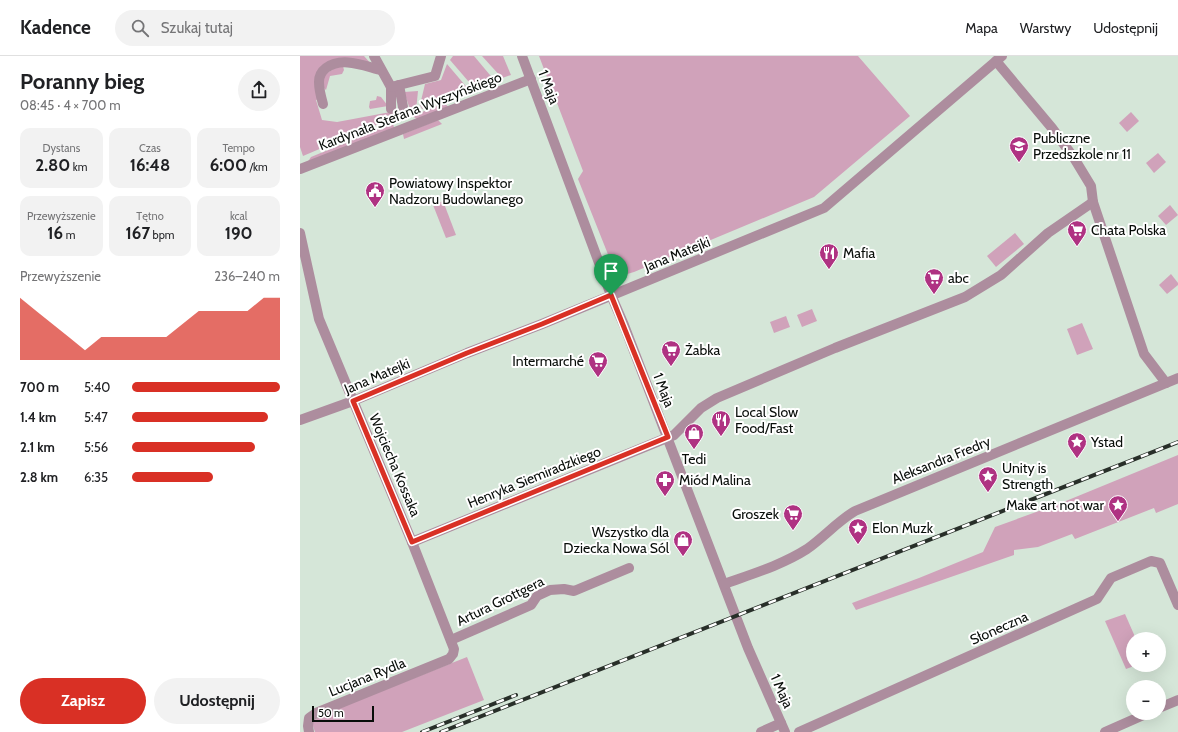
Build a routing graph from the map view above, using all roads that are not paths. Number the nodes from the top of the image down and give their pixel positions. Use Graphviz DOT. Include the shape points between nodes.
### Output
graph roads {
  1 [pos="374,56"];
  2 [pos="441,56"];
  3 [pos="522,56"];
  4 [pos="999,59"];
  5 [pos="382,70"];
  6 [pos="531,79"];
  7 [pos="395,86"];
  8 [pos="323,104"];
  9 [pos="404,107"];
  10 [pos="391,109"];
  11 [pos="300,169"];
  12 [pos="1093,202"];
  13 [pos="300,233"];
  14 [pos="611,295"];
  15 [pos="1178,378"];
  16 [pos="1166,383"];
  17 [pos="353,401"];
  18 [pos="300,420"];
  19 [pos="668,437"];
  20 [pos="412,542"];
  21 [pos="629,568"];
  22 [pos="724,584"];
  23 [pos="1178,605"];
  24 [pos="451,640"];
  25 [pos="449,659"];
  26 [pos="1178,700"];
  27 [pos="1166,705"];
  28 [pos="1132,720"];
  29 [pos="783,728"];
  30 [pos="309,732"];
  31 [pos="761,732"];
  32 [pos="799,732"];
  33 [pos="1105,732"];
  1 -- 5 [label="street"];
  2 -- 7 [label="street" via="435,76"];
  3 -- 6 [label="street, 1 Maja"];
  4 -- 12 [label="street" via="1074,158 1091,186"];
  4 -- 14 [label="street, Jana Matejki" via="824,208"];
  5 -- 7 [label="street"];
  5 -- 8 [label="street" via="347,62 328,67 322,72 319,81"];
  6 -- 11 [label="street, Kardynała Stefana Wyszyńskiego"];
  6 -- 14 [label="street, 1 Maja"];
  7 -- 9 [label="street"];
  7 -- 10 [label="street"];
  12 -- 16 [label="street" via="1144,354"];
  12 -- 19 [label="street, Henryka Siemiradzkiego" via="1048,233 1001,276 978,289 717,398 701,408 679,431"];
  13 -- 17 [label="street, Wojciecha Kossaka" via="319,319"];
  14 -- 17 [label="street, Jana Matejki"];
  14 -- 19 [label="street, 1 Maja"];
  15 -- 16 [label="street, Aleksandra Fredry"];
  16 -- 22 [label="street, Aleksandra Fredry" via="855,510 808,548 791,558"];
  17 -- 18 [label="street, Jana Matejki"];
  17 -- 20 [label="street, Wojciecha Kossaka"];
  19 -- 20 [label="street, Henryka Siemiradzkiego"];
  19 -- 22 [label="street, 1 Maja"];
  20 -- 24 [label="street, Wojciecha Kossaka"];
  21 -- 24 [label="street, Artura Grottgera" via="574,591 550,590 536,596 531,605"];
  22 -- 29 [label="street, 1 Maja" via="748,648"];
  23 -- 32 [label="street, Słoneczna" via="1160,563 1151,561 1111,578 1097,600"];
  24 -- 25 [label="street, Wojciecha Kossaka" via="454,649"];
  25 -- 30 [label="street, Lucjana Rydla" via="316,713 309,718"];
  26 -- 27 [label="street"];
  28 -- 33 [label="street"];
  29 -- 31 [label="street"];
}
